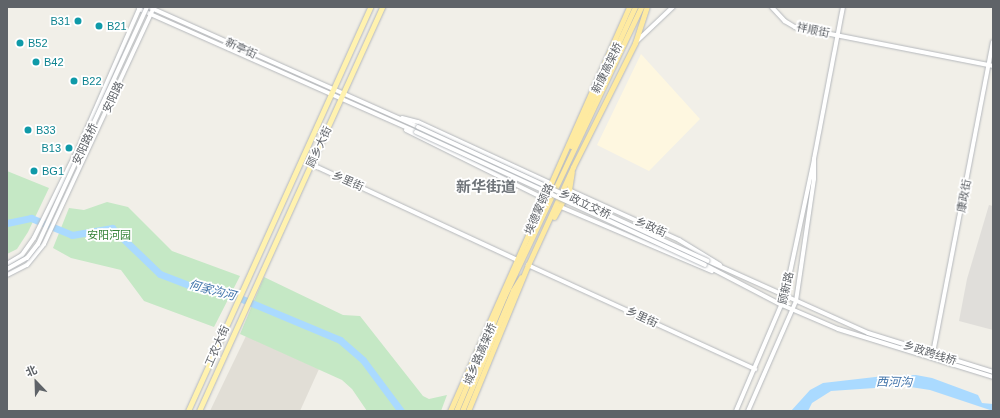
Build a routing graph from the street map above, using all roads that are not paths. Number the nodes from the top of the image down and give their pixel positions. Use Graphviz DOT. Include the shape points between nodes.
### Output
graph roads {
  1 [pos="370,7"];
  2 [pos="382,7"];
  3 [pos="629,7"];
  4 [pos="635,7"];
  5 [pos="641,7"];
  6 [pos="647,7"];
  7 [pos="673,7"];
  8 [pos="772,7"];
  9 [pos="842,7"];
  10 [pos="140,8"];
  11 [pos="151,8"];
  12 [pos="150,15"];
  13 [pos="837,35"];
  14 [pos="635,43"];
  15 [pos="993,43"];
  16 [pos="991,66"];
  17 [pos="332,90"];
  18 [pos="344,93"];
  19 [pos="330,96"];
  20 [pos="341,99"];
  21 [pos="392,115"];
  22 [pos="394,122"];
  23 [pos="417,129"];
  24 [pos="814,159"];
  25 [pos="311,164"];
  26 [pos="573,167"];
  27 [pos="550,183"];
  28 [pos="556,186"];
  29 [pos="569,190"];
  30 [pos="544,198"];
  31 [pos="561,207"];
  32 [pos="548,226"];
  33 [pos="516,259"];
  34 [pos="708,261"];
  35 [pos="7,264"];
  36 [pos="520,264"];
  37 [pos="705,265"];
  38 [pos="528,266"];
  39 [pos="7,269"];
  40 [pos="729,271"];
  41 [pos="7,275"];
  42 [pos="724,276"];
  43 [pos="246,282"];
  44 [pos="254,286"];
  45 [pos="504,286"];
  46 [pos="785,296"];
  47 [pos="506,298"];
  48 [pos="796,301"];
  49 [pos="782,305"];
  50 [pos="792,309"];
  51 [pos="868,333"];
  52 [pos="934,348"];
  53 [pos="755,369"];
  54 [pos="993,372"];
  55 [pos="993,377"];
  56 [pos="188,411"];
  57 [pos="199,411"];
  58 [pos="450,411"];
  59 [pos="456,411"];
  60 [pos="462,411"];
  61 [pos="468,411"];
  62 [pos="736,411"];
  63 [pos="748,411"];
  1 -- 17 [label="main road, 顾乡大街"];
  2 -- 18 [label="main road, 顾乡大街"];
  3 -- 27 [label="highway, 埃德蒙顿路"];
  4 -- 28 [label="highway, 新康高架桥" via="578,129"];
  5 -- 28 [label="highway, 埃德蒙顿路"];
  6 -- 14 [label="highway, 埃德蒙顿路"];
  7 -- 14 [label="street"];
  8 -- 13 [label="street, 祥顺街" via="785,21 795,27"];
  9 -- 13 [label="street, 顾新路"];
  10 -- 12 [label="main road"];
  10 -- 35 [label="main road, 安阳路" via="34,238 22,255"];
  11 -- 12 [label="main road, 安阳路"];
  11 -- 17 [label="main road, 新亭街"];
  11 -- 39 [label="main road, 安阳路桥, bridge" via="38,244 27,258"];
  12 -- 19 [label="main road"];
  12 -- 41 [label="main road, 安阳路" via="44,244 27,265"];
  13 -- 16 [label="street, 祥顺街"];
  13 -- 24 [label="street, 顾新路"];
  14 -- 26 [label="highway, 埃德蒙顿路"];
  15 -- 16 [label="street, 康政街"];
  16 -- 52 [label="street, 康政街"];
  17 -- 18 [label="main road"];
  17 -- 19 [label="main road, 顾乡大街"];
  18 -- 20 [label="main road, 顾乡大街"];
  18 -- 21 [label="main road"];
  19 -- 20 [label="main road"];
  19 -- 43 [label="main road, 顾乡大街"];
  20 -- 22 [label="main road"];
  20 -- 25 [label="main road, 顾乡大街"];
  21 -- 23 [label="main road"];
  21 -- 27 [label="main road" via="418,122"];
  22 -- 23 [label="main road"];
  22 -- 30 [label="main road"];
  23 -- 34 [label="main road, 乡政立交桥, bridge"];
  23 -- 37 [label="main road, 乡政立交桥, bridge"];
  24 -- 46 [label="main road, 顾新路"];
  24 -- 48 [label="main road, 顾新路" via="814,179"];
  25 -- 33 [label="street, 乡里街"];
  25 -- 44 [label="main road, 顾乡大街"];
  26 -- 29 [label="highway"];
  26 -- 32 [label="highway, 埃德蒙顿路"];
  27 -- 30 [label="highway, 埃德蒙顿路"];
  28 -- 36 [label="highway, 埃德蒙顿路"];
  29 -- 31 [label="highway"];
  29 -- 40 [label="main road, 乡政街" via="679,240"];
  30 -- 33 [label="highway, 埃德蒙顿路"];
  31 -- 32 [label="highway"];
  31 -- 42 [label="main road, 乡政街"];
  32 -- 38 [label="highway, 埃德蒙顿路"];
  33 -- 45 [label="highway, 埃德蒙顿路"];
  34 -- 40 [label="main road, 乡政街"];
  36 -- 45 [label="highway"];
  36 -- 47 [label="highway, 埃德蒙顿路"];
  37 -- 42 [label="main road, 乡政街"];
  38 -- 47 [label="highway, 埃德蒙顿路"];
  38 -- 53 [label="street, 乡里街"];
  38 -- 61 [label="highway, 埃德蒙顿路"];
  40 -- 46 [label="main road, 乡政街"];
  42 -- 49 [label="main road, 乡政街"];
  43 -- 56 [label="main road, 工农大街"];
  44 -- 57 [label="main road, 工农大街"];
  45 -- 58 [label="highway, 埃德蒙顿路"];
  46 -- 48 [label="main road, 乡政街"];
  46 -- 49 [label="main road, 顾新路"];
  47 -- 59 [label="highway, 城乡路高架桥"];
  47 -- 60 [label="highway, 城乡路高架桥"];
  48 -- 50 [label="main road, 顾新路"];
  48 -- 51 [label="main road, 乡政街"];
  49 -- 50 [label="main road, 乡政街"];
  49 -- 53 [label="main road, 顾新路"];
  50 -- 55 [label="main road, 乡政街" via="865,338"];
  50 -- 63 [label="main road, 顾新路"];
  51 -- 54 [label="main road, 乡政跨线桥"];
  53 -- 62 [label="main road, 顾新路"];
}
